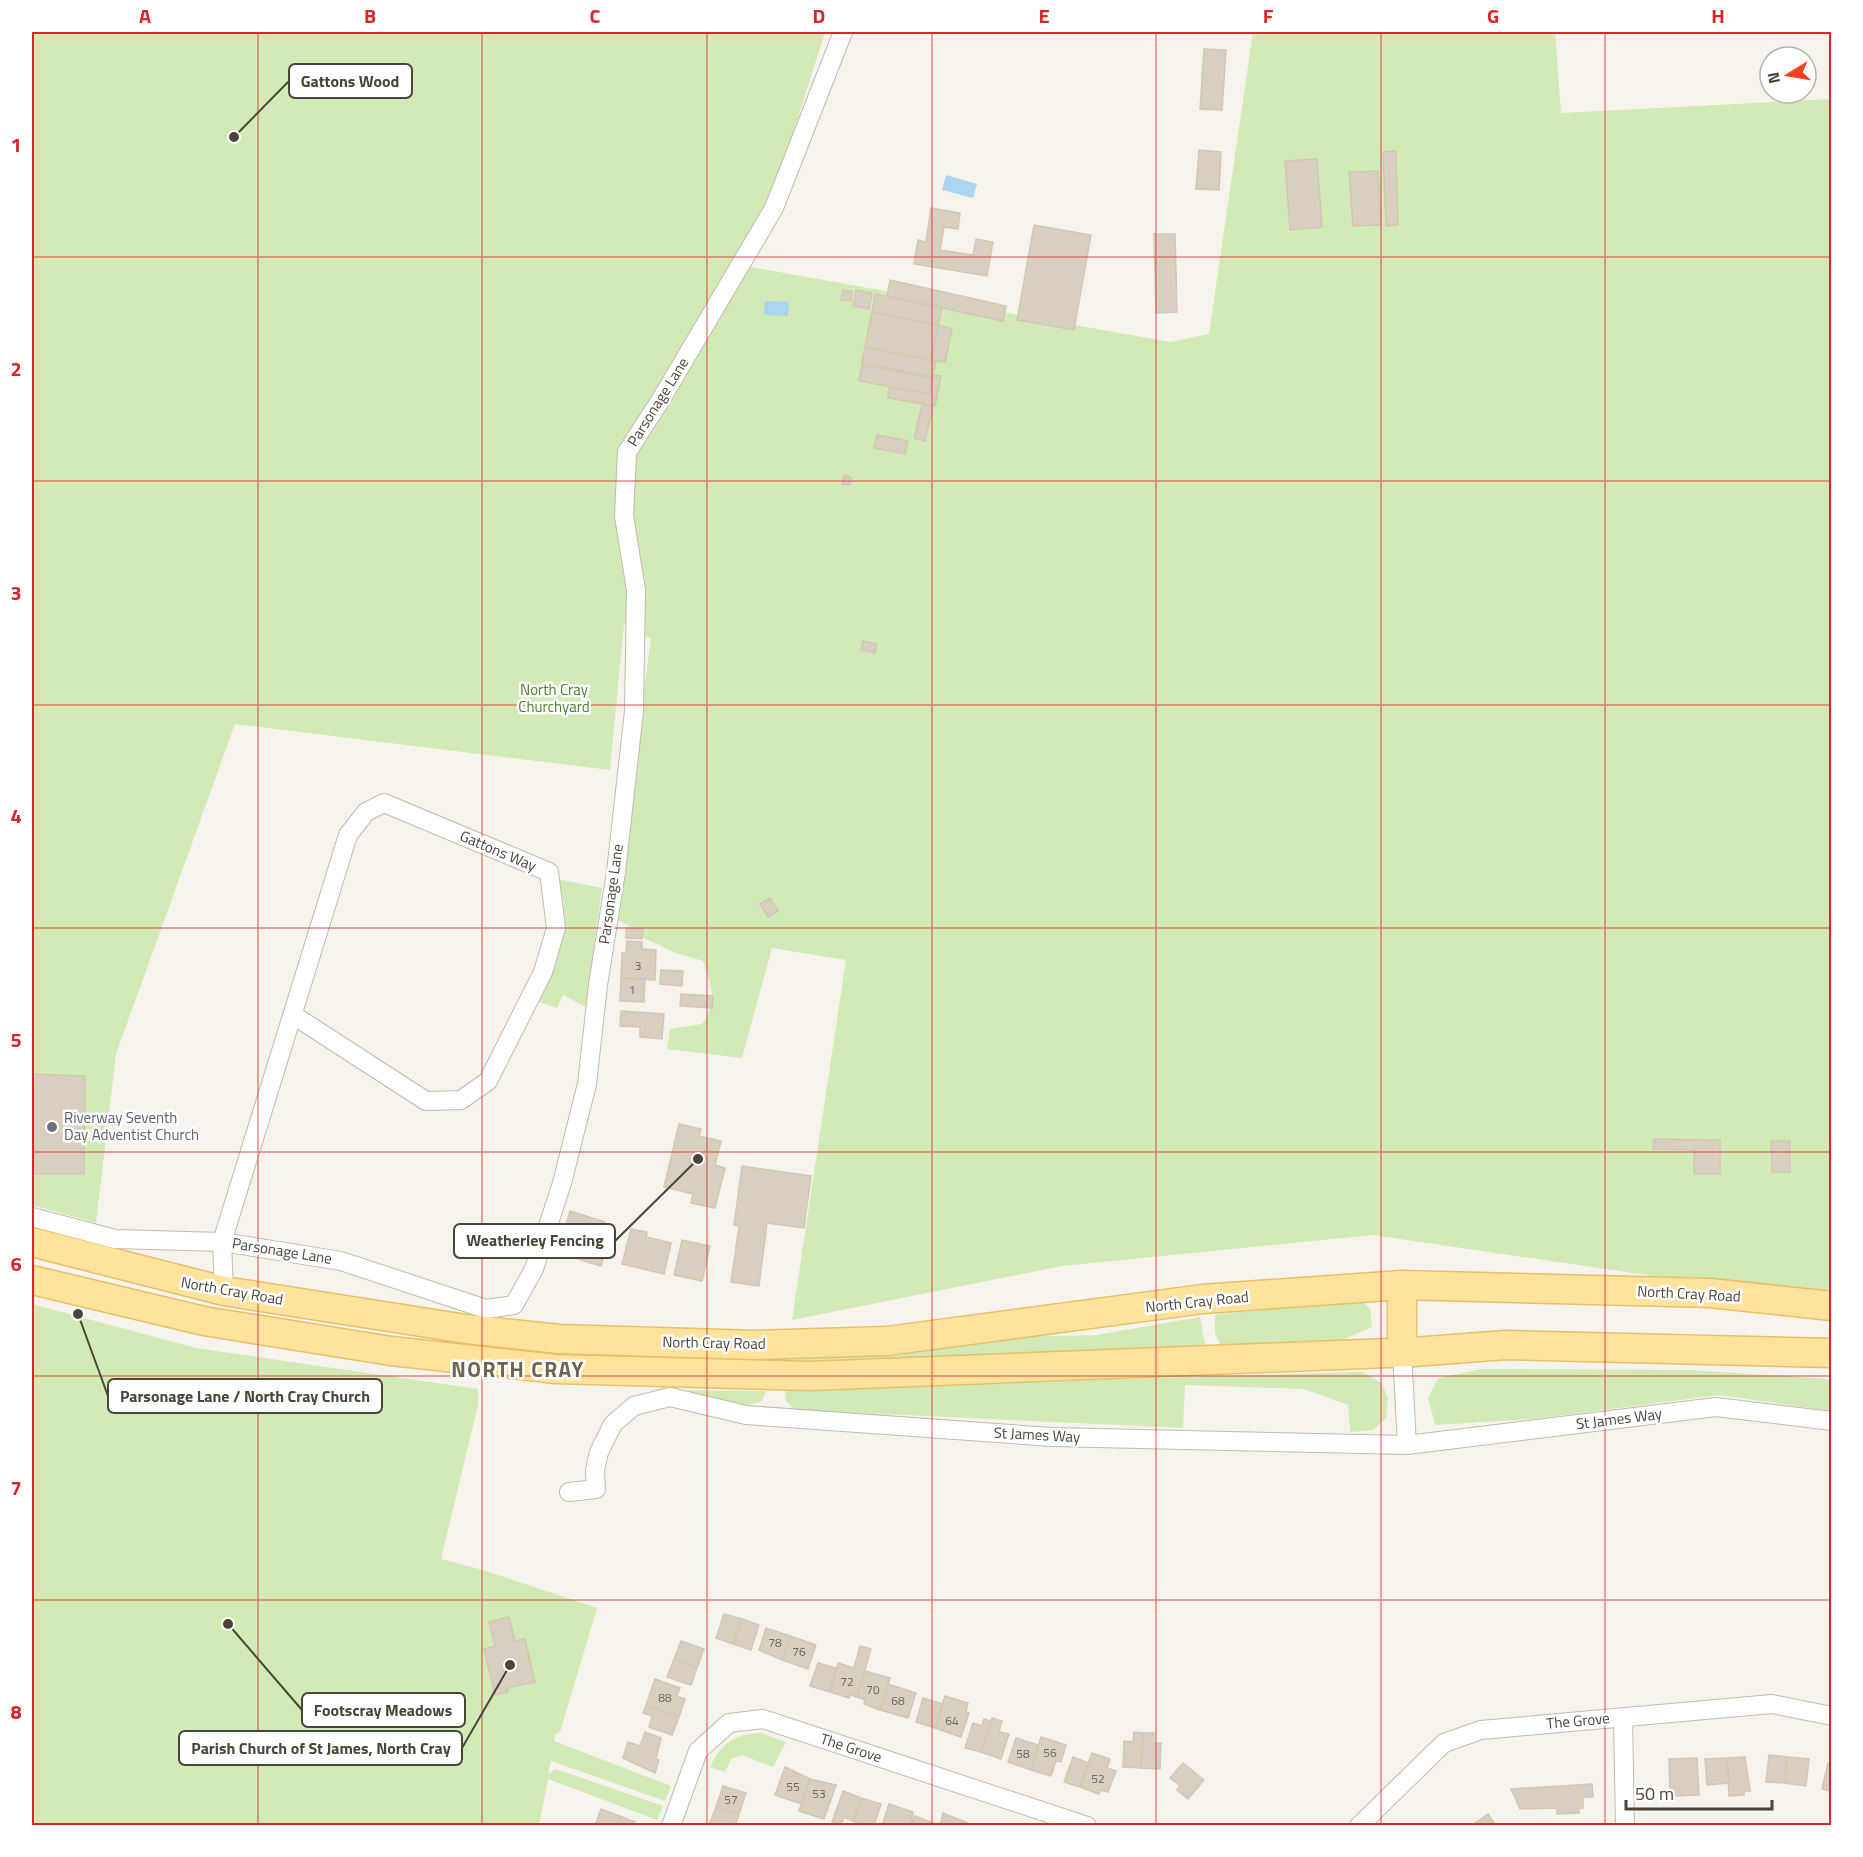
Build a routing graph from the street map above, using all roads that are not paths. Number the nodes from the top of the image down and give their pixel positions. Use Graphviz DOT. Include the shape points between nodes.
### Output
graph roads {
  1 [pos="843,32"];
  2 [pos="293,1015"];
  3 [pos="32,1217"];
  4 [pos="32,1242"];
  5 [pos="222,1242"];
  6 [pos="32,1280"];
  7 [pos="1402,1285"];
  8 [pos="224,1291"];
  9 [pos="1832,1306"];
  10 [pos="1402,1352"];
  11 [pos="1832,1353"];
  12 [pos="1832,1421"];
  13 [pos="1407,1445"];
  14 [pos="569,1492"];
  15 [pos="1832,1716"];
  16 [pos="1623,1717"];
  17 [pos="671,1826"];
  18 [pos="1087,1826"];
  19 [pos="1359,1826"];
  20 [pos="1625,1826"];
  1 -- 5 [label="street, Parsonage Lane" via="774,208 627,452 624,516 636,590 634,711 586,1084 562,1183 534,1269 514,1305 486,1309 341,1261"];
  2 -- 2 [label="street, Gattons Way" via="426,1101 461,1100 488,1081 543,972 556,927 549,872 384,803 366,812 348,835"];
  2 -- 5 [label="street, Gattons Way"];
  3 -- 5 [label="street, Parsonage Lane" via="115,1239"];
  4 -- 8 [label="main road, North Cray Road"];
  5 -- 8 [label="street, Gattons Way"];
  6 -- 10 [label="main road, North Cray Road" via="204,1322 391,1351 556,1370 810,1376"];
  7 -- 8 [label="main road, North Cray Road" via="1203,1299 887,1341 755,1345 559,1339 466,1329"];
  7 -- 9 [label="main road, North Cray Road" via="1710,1293"];
  7 -- 10 [label="main road"];
  10 -- 11 [label="main road, North Cray Road" via="1506,1345"];
  10 -- 13 [label="street"];
  12 -- 13 [label="street, St James Way" via="1716,1407"];
  13 -- 14 [label="street, St James Way" via="1052,1437 746,1415 670,1397 634,1406 613,1424 595,1470 598,1496"];
  15 -- 16 [label="street, The Grove" via="1772,1704"];
  16 -- 19 [label="street, The Grove" via="1481,1730 1444,1743"];
  16 -- 20 [label="street"];
  17 -- 18 [label="street, The Grove" via="698,1751 729,1723 763,1719"];
}
